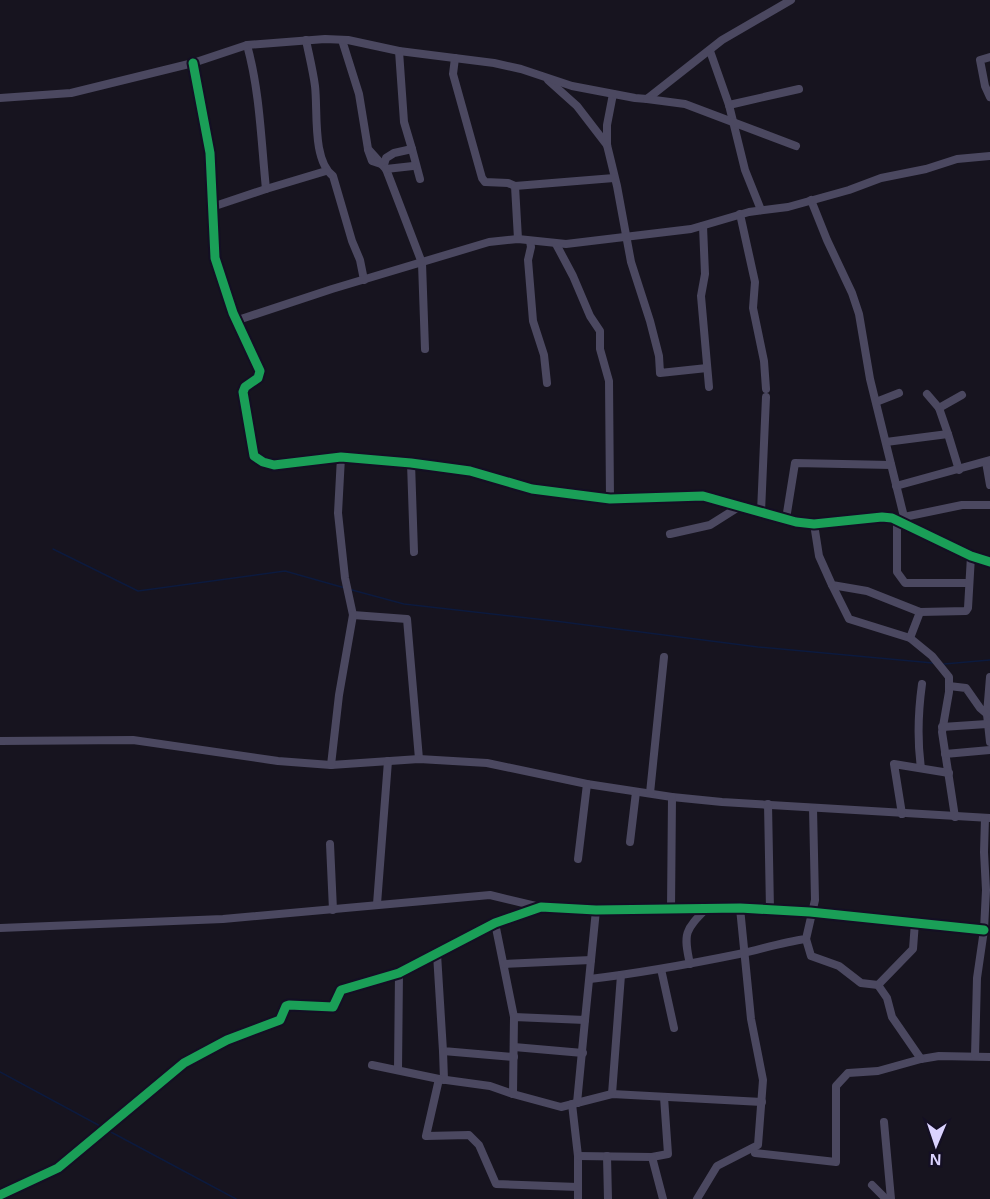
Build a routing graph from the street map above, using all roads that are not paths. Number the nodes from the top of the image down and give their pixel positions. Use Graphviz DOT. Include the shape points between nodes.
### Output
graph roads {
  1 [pos="791,0"];
  2 [pos="306,40"];
  3 [pos="342,40"];
  4 [pos="247,45"];
  5 [pos="399,51"];
  6 [pos="710,51"];
  7 [pos="990,57"];
  8 [pos="455,58"];
  9 [pos="193,63"];
  10 [pos="543,75"];
  11 [pos="799,90"];
  12 [pos="613,94"];
  13 [pos="990,97"];
  14 [pos="0,98"];
  15 [pos="647,99"];
  16 [pos="729,105"];
  17 [pos="734,122"];
  18 [pos="607,145"];
  19 [pos="796,146"];
  20 [pos="412,149"];
  21 [pos="990,156"];
  22 [pos="413,166"];
  23 [pos="386,167"];
  24 [pos="326,171"];
  25 [pos="614,178"];
  26 [pos="420,179"];
  27 [pos="515,186"];
  28 [pos="266,189"];
  29 [pos="811,200"];
  30 [pos="212,207"];
  31 [pos="761,210"];
  32 [pos="740,214"];
  33 [pos="703,226"];
  34 [pos="626,238"];
  35 [pos="518,239"];
  36 [pos="530,241"];
  37 [pos="556,244"];
  38 [pos="422,263"];
  39 [pos="364,280"];
  40 [pos="236,318"];
  41 [pos="425,349"];
  42 [pos="707,368"];
  43 [pos="547,383"];
  44 [pos="709,387"];
  45 [pos="899,393"];
  46 [pos="927,394"];
  47 [pos="962,395"];
  48 [pos="876,402"];
  49 [pos="939,408"];
  50 [pos="948,434"];
  51 [pos="886,442"];
  52 [pos="341,457"];
  53 [pos="988,461"];
  54 [pos="411,463"];
  55 [pos="891,465"];
  56 [pos="959,470"];
  57 [pos="990,484"];
  58 [pos="896,486"];
  59 [pos="610,500"];
  60 [pos="990,505"];
  61 [pos="740,506"];
  62 [pos="761,512"];
  63 [pos="786,519"];
  64 [pos="902,521"];
  65 [pos="814,524"];
  66 [pos="670,534"];
  67 [pos="414,552"];
  68 [pos="970,556"];
  69 [pos="990,562"];
  70 [pos="969,583"];
  71 [pos="832,585"];
  72 [pos="920,612"];
  73 [pos="353,615"];
  74 [pos="910,638"];
  75 [pos="664,657"];
  76 [pos="990,677"];
  77 [pos="922,684"];
  78 [pos="949,686"];
  79 [pos="987,714"];
  80 [pos="987,724"];
  81 [pos="942,727"];
  82 [pos="0,741"];
  83 [pos="990,742"];
  84 [pos="990,750"];
  85 [pos="945,753"];
  86 [pos="419,759"];
  87 [pos="388,761"];
  88 [pos="331,765"];
  89 [pos="921,768"];
  90 [pos="949,773"];
  91 [pos="587,784"];
  92 [pos="636,792"];
  93 [pos="650,793"];
  94 [pos="672,797"];
  95 [pos="768,804"];
  96 [pos="813,808"];
  97 [pos="902,814"];
  98 [pos="955,817"];
  99 [pos="987,818"];
  100 [pos="630,842"];
  101 [pos="330,844"];
  102 [pos="578,859"];
  103 [pos="377,904"];
  104 [pos="541,907"];
  105 [pos="707,908"];
  106 [pos="740,908"];
  107 [pos="671,909"];
  108 [pos="333,910"];
  109 [pos="596,910"];
  110 [pos="770,910"];
  111 [pos="810,912"];
  112 [pos="915,922"];
  113 [pos="495,923"];
  114 [pos="0,928"];
  115 [pos="984,930"];
  116 [pos="806,939"];
  117 [pos="743,953"];
  118 [pos="437,954"];
  119 [pos="591,960"];
  120 [pos="504,963"];
  121 [pos="690,964"];
  122 [pos="661,969"];
  123 [pos="399,974"];
  124 [pos="621,975"];
  125 [pos="590,979"];
  126 [pos="878,985"];
  127 [pos="514,1017"];
  128 [pos="585,1020"];
  129 [pos="674,1028"];
  130 [pos="514,1047"];
  131 [pos="444,1051"];
  132 [pos="583,1053"];
  133 [pos="975,1056"];
  134 [pos="514,1057"];
  135 [pos="990,1057"];
  136 [pos="921,1059"];
  137 [pos="372,1065"];
  138 [pos="398,1070"];
  139 [pos="441,1079"];
  140 [pos="513,1094"];
  141 [pos="612,1094"];
  142 [pos="664,1097"];
  143 [pos="762,1102"];
  144 [pos="575,1103"];
  145 [pos="884,1122"];
  146 [pos="755,1153"];
  147 [pos="578,1156"];
  148 [pos="607,1156"];
  149 [pos="652,1157"];
  150 [pos="872,1185"];
  151 [pos="578,1187"];
  152 [pos="0,1195"];
  153 [pos="578,1199"];
  154 [pos="608,1199"];
  155 [pos="663,1199"];
  156 [pos="697,1199"];
  157 [pos="888,1199"];
  1 -- 6 [label="street"];
  2 -- 3 [label="street"];
  2 -- 4 [label="street"];
  2 -- 24 [label="street" via="315,86 320,153"];
  3 -- 5 [label="street"];
  3 -- 23 [label="street" via="359,94 368,149"];
  4 -- 9 [label="street"];
  4 -- 28 [label="street" via="260,114"];
  5 -- 8 [label="street"];
  5 -- 20 [label="street" via="404,122"];
  6 -- 15 [label="street"];
  6 -- 16 [label="street"];
  7 -- 13 [label="street" via="980,60"];
  8 -- 10 [label="street"];
  8 -- 27 [label="street" via="453,74 482,178 485,182"];
  9 -- 14 [label="street" via="71,93"];
  9 -- 30 [label="street" via="210,153"];
  10 -- 12 [label="street" via="572,86"];
  10 -- 18 [label="street" via="578,106"];
  11 -- 16 [label="street"];
  12 -- 15 [label="street"];
  12 -- 18 [label="street"];
  15 -- 17 [label="street" via="685,104"];
  16 -- 17 [label="street"];
  17 -- 19 [label="street"];
  17 -- 31 [label="street" via="745,170"];
  18 -- 25 [label="street"];
  20 -- 23 [label="street" via="386,158"];
  20 -- 26 [label="street"];
  21 -- 29 [label="street" via="957,159"];
  22 -- 23 [label="street"];
  23 -- 38 [label="street"];
  24 -- 28 [label="street"];
  24 -- 39 [label="street" via="333,176"];
  25 -- 27 [label="street"];
  25 -- 34 [label="street"];
  27 -- 35 [label="street"];
  28 -- 30 [label="street"];
  29 -- 31 [label="street"];
  29 -- 48 [label="street" via="852,292"];
  30 -- 40 [label="street" via="215,258"];
  31 -- 32 [label="street"];
  32 -- 33 [label="street"];
  32 -- 62 [label="street" via="755,282 753,308 764,361"];
  33 -- 34 [label="street"];
  33 -- 42 [label="street" via="705,274 701,296"];
  34 -- 37 [label="street"];
  34 -- 42 [label="street" via="653,330 660,373"];
  35 -- 36 [label="street"];
  35 -- 38 [label="street" via="489,242"];
  36 -- 37 [label="street"];
  36 -- 43 [label="street" via="533,321 544,356"];
  37 -- 59 [label="street" via="600,331 600,349 609,381"];
  38 -- 39 [label="street"];
  38 -- 41 [label="street"];
  39 -- 40 [label="street"];
  40 -- 52 [label="street" via="260,371 243,392 254,456 274,465"];
  42 -- 44 [label="street"];
  45 -- 48 [label="street"];
  46 -- 49 [label="street"];
  47 -- 49 [label="street"];
  48 -- 51 [label="street"];
  49 -- 50 [label="street"];
  50 -- 51 [label="street"];
  50 -- 56 [label="street"];
  51 -- 55 [label="street"];
  52 -- 54 [label="street"];
  52 -- 73 [label="street" via="338,513"];
  53 -- 56 [label="street"];
  53 -- 57 [label="street"];
  54 -- 59 [label="street" via="470,471 532,489"];
  54 -- 67 [label="street"];
  55 -- 58 [label="street"];
  55 -- 63 [label="street" via="795,463"];
  56 -- 58 [label="street"];
  58 -- 64 [label="street"];
  59 -- 61 [label="street" via="703,496"];
  60 -- 64 [label="street" via="962,505"];
  61 -- 62 [label="street"];
  61 -- 66 [label="street" via="710,525"];
  62 -- 63 [label="street"];
  63 -- 65 [label="street"];
  64 -- 65 [label="street" via="882,517"];
  64 -- 68 [label="street"];
  64 -- 70 [label="street" via="897,572 900,579 905,583"];
  65 -- 71 [label="street" via="819,556"];
  68 -- 69 [label="street"];
  68 -- 70 [label="street"];
  70 -- 72 [label="street" via="966,611"];
  71 -- 72 [label="street" via="867,591"];
  71 -- 74 [label="street" via="849,618"];
  72 -- 74 [label="street"];
  73 -- 86 [label="street" via="407,619"];
  73 -- 88 [label="street"];
  74 -- 78 [label="street" via="943,668"];
  75 -- 93 [label="street"];
  76 -- 79 [label="street"];
  77 -- 89 [label="street" via="918,721"];
  78 -- 79 [label="street" via="966,688"];
  78 -- 81 [label="street"];
  79 -- 80 [label="street"];
  80 -- 81 [label="street"];
  80 -- 83 [label="street"];
  81 -- 85 [label="street"];
  82 -- 88 [label="street" via="133,740"];
  84 -- 85 [label="street"];
  85 -- 90 [label="street"];
  86 -- 87 [label="street"];
  86 -- 91 [label="street" via="487,762"];
  87 -- 88 [label="street"];
  87 -- 103 [label="street"];
  89 -- 90 [label="street"];
  89 -- 97 [label="street" via="894,764"];
  90 -- 98 [label="street"];
  91 -- 92 [label="street"];
  91 -- 102 [label="street"];
  92 -- 93 [label="street"];
  92 -- 100 [label="street"];
  93 -- 94 [label="street"];
  94 -- 95 [label="street"];
  94 -- 107 [label="street"];
  95 -- 96 [label="street"];
  95 -- 110 [label="street"];
  96 -- 97 [label="street"];
  96 -- 111 [label="street" via="815,900"];
  97 -- 98 [label="street"];
  98 -- 99 [label="street"];
  99 -- 115 [label="street"];
  101 -- 108 [label="street"];
  103 -- 104 [label="street" via="490,896"];
  103 -- 108 [label="street"];
  104 -- 109 [label="street"];
  104 -- 113 [label="street"];
  105 -- 106 [label="street"];
  105 -- 107 [label="street"];
  105 -- 121 [label="street" via="688,927"];
  106 -- 110 [label="street"];
  106 -- 117 [label="street"];
  107 -- 109 [label="street"];
  108 -- 114 [label="street" via="223,919"];
  109 -- 119 [label="street"];
  110 -- 111 [label="street"];
  111 -- 112 [label="street"];
  111 -- 116 [label="street"];
  112 -- 115 [label="street"];
  112 -- 126 [label="street" via="913,949"];
  113 -- 118 [label="street"];
  113 -- 120 [label="street"];
  115 -- 133 [label="street" via="977,978"];
  116 -- 117 [label="street"];
  116 -- 126 [label="street" via="811,956 839,966 861,983"];
  117 -- 121 [label="street"];
  117 -- 143 [label="street" via="763,1080"];
  118 -- 123 [label="street"];
  118 -- 131 [label="street"];
  119 -- 120 [label="street"];
  119 -- 125 [label="street"];
  120 -- 127 [label="street"];
  121 -- 122 [label="street"];
  122 -- 124 [label="street"];
  122 -- 129 [label="street"];
  123 -- 138 [label="street"];
  123 -- 152 [label="street" via="341,990 333,1007 285,1006 280,1020 200,1053 58,1168"];
  124 -- 125 [label="street"];
  124 -- 141 [label="street"];
  125 -- 128 [label="street"];
  126 -- 136 [label="street" via="887,998 892,1017"];
  127 -- 128 [label="street"];
  127 -- 130 [label="street"];
  128 -- 132 [label="street"];
  130 -- 132 [label="street"];
  130 -- 134 [label="street"];
  131 -- 134 [label="street"];
  131 -- 139 [label="street"];
  132 -- 144 [label="street"];
  133 -- 135 [label="street"];
  133 -- 136 [label="street"];
  134 -- 140 [label="street"];
  136 -- 146 [label="street" via="878,1071 848,1073 836,1086 836,1162"];
  137 -- 138 [label="street"];
  138 -- 139 [label="street"];
  139 -- 140 [label="street" via="490,1086"];
  139 -- 151 [label="street" via="426,1136 469,1135 479,1145 496,1184"];
  140 -- 144 [label="street" via="561,1107"];
  141 -- 142 [label="street"];
  141 -- 144 [label="street"];
  142 -- 143 [label="street"];
  142 -- 149 [label="street" via="669,1151"];
  143 -- 156 [label="street" via="758,1145 717,1166"];
  144 -- 147 [label="street"];
  145 -- 157 [label="street"];
  147 -- 148 [label="street"];
  147 -- 151 [label="street"];
  148 -- 149 [label="street"];
  148 -- 154 [label="street"];
  149 -- 155 [label="street"];
  150 -- 157 [label="street"];
  151 -- 153 [label="street"];
}
